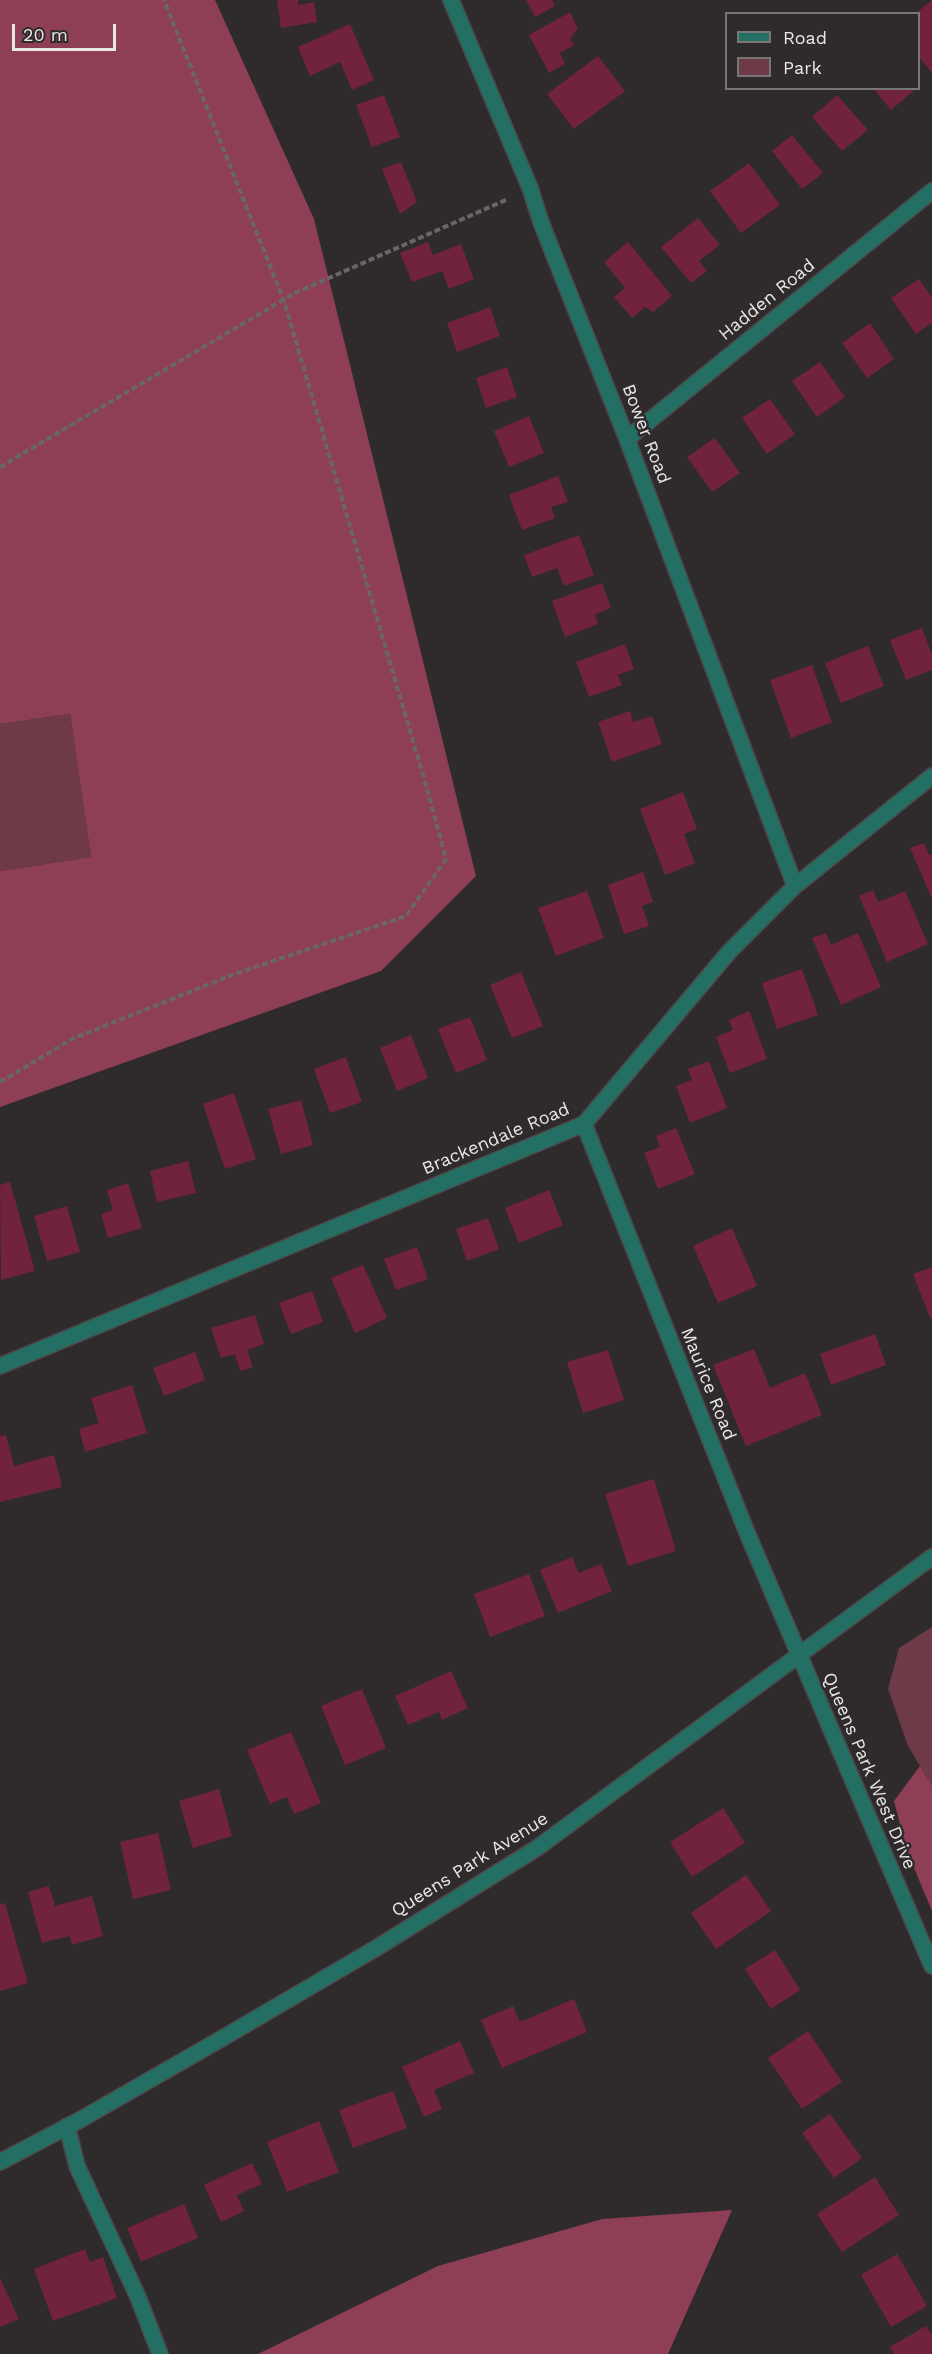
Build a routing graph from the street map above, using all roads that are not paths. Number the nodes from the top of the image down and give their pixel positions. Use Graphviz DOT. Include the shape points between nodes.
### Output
graph roads {
  1 [pos="451,0"];
  2 [pos="932,191"];
  3 [pos="627,439"];
  4 [pos="932,776"];
  5 [pos="795,886"];
  6 [pos="584,1124"];
  7 [pos="0,1366"];
  8 [pos="932,1557"];
  9 [pos="799,1657"];
  10 [pos="932,1966"];
  11 [pos="67,2126"];
  12 [pos="0,2162"];
  13 [pos="160,2354"];
  1 -- 3 [label="street, Bower Road"];
  2 -- 3 [label="street, Hadden Road"];
  3 -- 5 [label="street, Bower Road"];
  4 -- 5 [label="street, Brackendale Road"];
  5 -- 6 [label="street, Brackendale Road" via="729,952"];
  6 -- 7 [label="street, Brackendale Road"];
  6 -- 9 [label="street, Maurice Road"];
  8 -- 9 [label="street, Queens Park Avenue"];
  9 -- 10 [label="street, Queens Park West Drive"];
  9 -- 11 [label="street, Queens Park Avenue" via="537,1848 378,1947"];
  11 -- 12 [label="street, Queens Park Avenue"];
  11 -- 13 [label="street" via="77,2166"];
}
